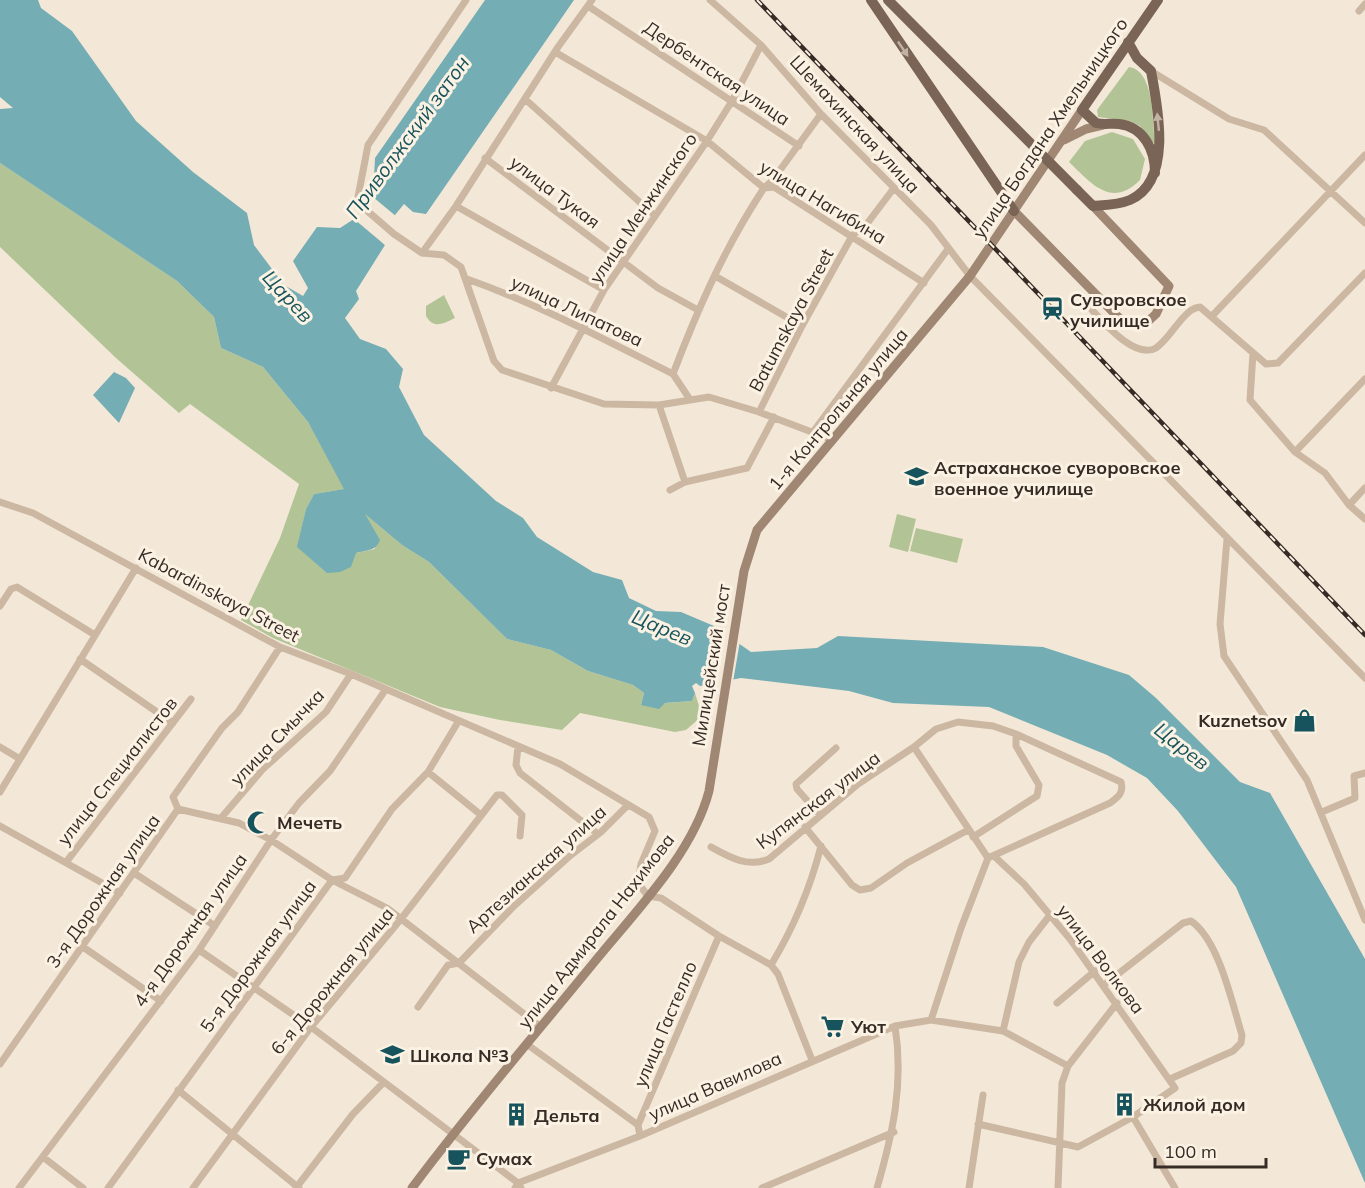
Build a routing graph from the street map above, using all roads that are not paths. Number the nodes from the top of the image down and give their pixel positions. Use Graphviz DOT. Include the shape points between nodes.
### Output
graph roads {
  1 [pos="466,0"];
  2 [pos="710,0"];
  3 [pos="871,0"];
  4 [pos="888,0"];
  5 [pos="1158,0"];
  6 [pos="590,3"];
  7 [pos="1365,4"];
  8 [pos="1359,11"];
  9 [pos="1128,42"];
  10 [pos="761,45"];
  11 [pos="555,52"];
  12 [pos="1151,70"];
  13 [pos="525,99"];
  14 [pos="732,100"];
  15 [pos="1082,110"];
  16 [pos="821,114"];
  17 [pos="1103,125"];
  18 [pos="707,141"];
  19 [pos="1060,143"];
  20 [pos="799,146"];
  21 [pos="1365,156"];
  22 [pos="485,158"];
  23 [pos="1155,173"];
  24 [pos="764,188"];
  25 [pos="894,188"];
  26 [pos="1330,190"];
  27 [pos="1093,206"];
  28 [pos="456,207"];
  29 [pos="1014,211"];
  30 [pos="654,215"];
  31 [pos="1365,223"];
  32 [pos="852,236"];
  33 [pos="948,249"];
  34 [pos="422,253"];
  35 [pos="622,262"];
  36 [pos="1365,273"];
  37 [pos="715,276"];
  38 [pos="970,276"];
  39 [pos="467,279"];
  40 [pos="924,282"];
  41 [pos="604,290"];
  42 [pos="1093,293"];
  43 [pos="698,309"];
  44 [pos="1212,316"];
  45 [pos="802,326"];
  46 [pos="585,330"];
  47 [pos="1253,353"];
  48 [pos="673,374"];
  49 [pos="1365,379"];
  50 [pos="551,388"];
  51 [pos="689,398"];
  52 [pos="659,405"];
  53 [pos="759,412"];
  54 [pos="774,417"];
  55 [pos="813,432"];
  56 [pos="833,440"];
  57 [pos="1295,452"];
  58 [pos="685,482"];
  59 [pos="1365,488"];
  60 [pos="670,490"];
  61 [pos="0,502"];
  62 [pos="1349,505"];
  63 [pos="1365,519"];
  64 [pos="1227,538"];
  65 [pos="136,568"];
  66 [pos="744,571"];
  67 [pos="0,606"];
  68 [pos="95,635"];
  69 [pos="280,647"];
  70 [pos="80,659"];
  71 [pos="351,674"];
  72 [pos="1365,678"];
  73 [pos="386,689"];
  74 [pos="191,699"];
  75 [pos="458,722"];
  76 [pos="173,723"];
  77 [pos="1016,734"];
  78 [pos="0,747"];
  79 [pos="518,747"];
  80 [pos="914,747"];
  81 [pos="836,748"];
  82 [pos="20,759"];
  83 [pos="712,765"];
  84 [pos="428,772"];
  85 [pos="1365,773"];
  86 [pos="0,792"];
  87 [pos="628,805"];
  88 [pos="178,809"];
  89 [pos="1322,812"];
  90 [pos="482,815"];
  91 [pos="820,815"];
  92 [pos="221,818"];
  93 [pos="0,826"];
  94 [pos="806,827"];
  95 [pos="970,833"];
  96 [pos="598,834"];
  97 [pos="520,836"];
  98 [pos="271,840"];
  99 [pos="821,846"];
  100 [pos="711,847"];
  101 [pos="991,857"];
  102 [pos="66,861"];
  103 [pos="134,873"];
  104 [pos="332,880"];
  105 [pos="120,893"];
  106 [pos="648,896"];
  107 [pos="1050,915"];
  108 [pos="402,919"];
  109 [pos="1365,920"];
  110 [pos="215,926"];
  111 [pos="719,936"];
  112 [pos="83,946"];
  113 [pos="199,950"];
  114 [pos="459,963"];
  115 [pos="771,965"];
  116 [pos="1095,971"];
  117 [pos="1104,985"];
  118 [pos="255,987"];
  119 [pos="161,1001"];
  120 [pos="1057,1003"];
  121 [pos="1117,1003"];
  122 [pos="418,1007"];
  123 [pos="931,1020"];
  124 [pos="895,1026"];
  125 [pos="311,1027"];
  126 [pos="541,1027"];
  127 [pos="1003,1031"];
  128 [pos="528,1045"];
  129 [pos="812,1060"];
  130 [pos="0,1064"];
  131 [pos="1068,1066"];
  132 [pos="1170,1079"];
  133 [pos="384,1082"];
  134 [pos="178,1090"];
  135 [pos="983,1095"];
  136 [pos="1133,1117"];
  137 [pos="978,1124"];
  138 [pos="638,1125"];
  139 [pos="894,1132"];
  140 [pos="232,1134"];
  141 [pos="452,1135"];
  142 [pos="640,1136"];
  143 [pos="1061,1144"];
  144 [pos="43,1156"];
  145 [pos="518,1186"];
  146 [pos="298,1187"];
  147 [pos="1059,1187"];
  148 [pos="19,1188"];
  149 [pos="83,1188"];
  150 [pos="108,1188"];
  151 [pos="193,1188"];
  152 [pos="412,1188"];
  153 [pos="762,1188"];
  154 [pos="877,1188"];
  155 [pos="969,1188"];
  156 [pos="1175,1188"];
  1 -- 34 [label="street" via="368,145 357,202"];
  2 -- 10 [label="street, Шемахинская улица"];
  3 -- 29 [label="main road, one-way"];
  4 -- 27 [label="main road, bridge"];
  5 -- 9 [label="main road, улица Богдана Хмельницкого"];
  6 -- 11 [label="street"];
  6 -- 14 [label="street, Дербентская улица" via="678,68"];
  7 -- 8 [label="street"];
  9 -- 12 [label="main road" via="1137,58"];
  9 -- 15 [label="main road, улица Богдана Хмельницкого"];
  10 -- 14 [label="street, улица Менжинского"];
  10 -- 16 [label="street, Шемахинская улица"];
  11 -- 13 [label="street"];
  11 -- 18 [label="street, улица Нагибина"];
  23 -- 12 [label="main road, one-way" via="1159,133"];
  12 -- 26 [label="street" via="1229,119 1264,130"];
  13 -- 22 [label="street"];
  13 -- 30 [label="street"];
  14 -- 18 [label="street, улица Менжинского"];
  14 -- 20 [label="street, Дербентская улица"];
  15 -- 17 [label="main road" via="1092,121"];
  15 -- 19 [label="main road, улица Богдана Хмельницкого"];
  16 -- 20 [label="street"];
  16 -- 25 [label="street, Шемахинская улица"];
  17 -- 19 [label="main road"];
  17 -- 23 [label="main road" via="1120,124 1137,130 1153,153"];
  18 -- 24 [label="street, улица Нагибина"];
  18 -- 30 [label="street, улица Менжинского"];
  19 -- 29 [label="main road, улица Богдана Хмельницкого"];
  20 -- 24 [label="street"];
  21 -- 26 [label="street"];
  22 -- 28 [label="street"];
  22 -- 35 [label="street, улица Тукая"];
  23 -- 27 [label="main road" via="1147,188 1130,200"];
  24 -- 32 [label="street, улица Нагибина" via="774,187"];
  24 -- 37 [label="street" via="726,248"];
  25 -- 32 [label="street, Batumskaya Street" via="866,225"];
  25 -- 33 [label="street, Шемахинская улица" via="931,225"];
  26 -- 31 [label="street"];
  26 -- 44 [label="street"];
  27 -- 42 [label="main road" via="1169,286 1151,320 1138,326 1120,319"];
  28 -- 34 [label="street"];
  28 -- 41 [label="street"];
  29 -- 38 [label="main road, улица Богдана Хмельницкого"];
  29 -- 42 [label="main road"];
  30 -- 35 [label="street, улица Менжинского"];
  32 -- 40 [label="street, улица Нагибина"];
  32 -- 45 [label="street, Batumskaya Street"];
  33 -- 38 [label="street, Шемахинская улица"];
  33 -- 40 [label="street"];
  34 -- 39 [label="street" via="451,257"];
  35 -- 41 [label="street, улица Менжинского"];
  35 -- 43 [label="street, улица Тукая" via="658,288"];
  36 -- 47 [label="street" via="1278,363 1266,364"];
  37 -- 43 [label="street"];
  37 -- 45 [label="street"];
  38 -- 56 [label="main road, 1-я Контрольная улица"];
  38 -- 64 [label="street, Шемахинская улица"];
  39 -- 46 [label="street, улица Липатова"];
  39 -- 50 [label="street" via="498,366"];
  40 -- 55 [label="street"];
  41 -- 46 [label="street, улица Менжинского"];
  42 -- 44 [label="street" via="1092,311 1114,334 1139,348 1156,348 1194,308 1203,308"];
  43 -- 48 [label="street"];
  44 -- 47 [label="street"];
  45 -- 53 [label="street, Batumskaya Street"];
  46 -- 48 [label="street, улица Липатова"];
  46 -- 50 [label="street, улица Менжинского"];
  47 -- 57 [label="street" via="1250,400"];
  48 -- 51 [label="street"];
  49 -- 57 [label="street"];
  50 -- 52 [label="street" via="617,406"];
  51 -- 52 [label="street"];
  51 -- 53 [label="street" via="709,397"];
  52 -- 58 [label="street"];
  53 -- 54 [label="street"];
  54 -- 55 [label="street"];
  54 -- 58 [label="street" via="747,468"];
  55 -- 56 [label="street"];
  56 -- 66 [label="main road, 1-я Контрольная улица" via="757,530"];
  57 -- 62 [label="street" via="1325,473"];
  58 -- 60 [label="street"];
  59 -- 62 [label="street"];
  61 -- 65 [label="street, Kabardinskaya Street" via="33,513"];
  62 -- 63 [label="street"];
  64 -- 72 [label="street, Шемахинская улица"];
  64 -- 89 [label="street" via="1220,624 1224,657 1301,771"];
  65 -- 68 [label="street"];
  65 -- 69 [label="street, Kabardinskaya Street"];
  66 -- 83 [label="main road, Милицейский мост"];
  67 -- 68 [label="street" via="11,589 17,587"];
  68 -- 70 [label="street"];
  69 -- 71 [label="street, Kabardinskaya Street"];
  69 -- 88 [label="street, 3-я Дорожная улица" via="238,712 172,797"];
  70 -- 76 [label="street"];
  70 -- 82 [label="street"];
  71 -- 73 [label="street, Kabardinskaya Street"];
  71 -- 92 [label="street, улица Смычка" via="326,712 262,770"];
  73 -- 75 [label="street, Kabardinskaya Street"];
  73 -- 98 [label="street, 4-я Дорожная улица" via="330,771"];
  74 -- 76 [label="street, улица Специалистов"];
  75 -- 79 [label="street, Kabardinskaya Street"];
  75 -- 84 [label="street, 5-я Дорожная улица"];
  76 -- 102 [label="street, улица Специалистов"];
  77 -- 80 [label="street, Купянская улица" via="993,726 958,722 936,729"];
  77 -- 95 [label="street" via="1016,746 1040,791"];
  77 -- 101 [label="street" via="1107,774 1121,782 1122,788 1119,796 1093,812"];
  78 -- 82 [label="street"];
  79 -- 87 [label="street, Kabardinskaya Street" via="560,764"];
  79 -- 96 [label="street" via="516,765 520,773"];
  80 -- 91 [label="street, Купянская улица"];
  80 -- 95 [label="street, улица Волкова"];
  81 -- 91 [label="street" via="796,784"];
  82 -- 86 [label="street"];
  83 -- 106 [label="main road, улица Адмирала Нахимова" via="709,791 698,823"];
  84 -- 90 [label="street"];
  84 -- 104 [label="street, 5-я Дорожная улица" via="392,809 345,879"];
  85 -- 89 [label="street" via="1353,778 1355,798"];
  87 -- 96 [label="street, Артезианская улица"];
  87 -- 106 [label="street, Kabardinskaya Street" via="649,817 655,826 638,883"];
  88 -- 92 [label="street"];
  88 -- 103 [label="street, 3-я Дорожная улица"];
  89 -- 109 [label="street"];
  90 -- 97 [label="street, 6-я Дорожная улица" via="501,795 522,815"];
  90 -- 108 [label="street, 6-я Дорожная улица"];
  91 -- 94 [label="street, Купянская улица"];
  92 -- 98 [label="street"];
  93 -- 102 [label="street"];
  94 -- 99 [label="street"];
  94 -- 100 [label="street, Купянская улица" via="763,862 738,861"];
  95 -- 99 [label="street" via="907,863 871,888 860,890"];
  95 -- 101 [label="street, улица Волкова"];
  96 -- 114 [label="street, Артезианская улица" via="513,907"];
  98 -- 104 [label="street"];
  98 -- 110 [label="street, 4-я Дорожная улица"];
  99 -- 115 [label="street" via="811,883 789,935"];
  101 -- 107 [label="street, улица Волкова" via="1024,884"];
  101 -- 123 [label="street" via="961,928"];
  102 -- 105 [label="street"];
  103 -- 105 [label="street, 3-я Дорожная улица"];
  103 -- 110 [label="street"];
  104 -- 108 [label="street"];
  104 -- 118 [label="street, 5-я Дорожная улица"];
  105 -- 112 [label="street, 3-я Дорожная улица"];
  106 -- 111 [label="street" via="661,898"];
  106 -- 126 [label="main road, улица Адмирала Нахимова"];
  107 -- 116 [label="street, улица Волкова"];
  107 -- 127 [label="street" via="1019,962"];
  108 -- 114 [label="street"];
  108 -- 125 [label="street, 6-я Дорожная улица"];
  110 -- 113 [label="street, 4-я Дорожная улица"];
  111 -- 115 [label="street"];
  111 -- 138 [label="street, улица Гастелло"];
  112 -- 119 [label="street"];
  112 -- 130 [label="street, 3-я Дорожная улица"];
  113 -- 118 [label="street"];
  113 -- 119 [label="street, 4-я Дорожная улица"];
  114 -- 122 [label="street, Артезианская улица" via="448,965"];
  114 -- 126 [label="street"];
  115 -- 129 [label="street"];
  116 -- 117 [label="street, улица Волкова"];
  116 -- 120 [label="street"];
  117 -- 121 [label="street, улица Волкова"];
  117 -- 132 [label="street" via="1183,923 1191,921 1207,937 1242,1035 1241,1043 1233,1051"];
  118 -- 125 [label="street"];
  118 -- 134 [label="street, 5-я Дорожная улица"];
  119 -- 144 [label="street, 4-я Дорожная улица"];
  121 -- 131 [label="street"];
  121 -- 132 [label="street, улица Волкова"];
  123 -- 124 [label="street, улица Вавилова"];
  123 -- 127 [label="street, улица Вавилова"];
  124 -- 129 [label="street, улица Вавилова"];
  124 -- 139 [label="street" via="899,1054"];
  125 -- 133 [label="street"];
  125 -- 140 [label="street, 6-я Дорожная улица"];
  126 -- 128 [label="main road, улица Адмирала Нахимова"];
  127 -- 131 [label="street, улица Вавилова"];
  128 -- 138 [label="street"];
  128 -- 141 [label="main road, улица Адмирала Нахимова"];
  129 -- 142 [label="street, улица Вавилова"];
  131 -- 143 [label="street" via="1062,1083"];
  132 -- 136 [label="street, улица Волкова" via="1174,1088"];
  133 -- 141 [label="street"];
  133 -- 146 [label="street" via="353,1114"];
  134 -- 140 [label="street"];
  134 -- 150 [label="street, 5-я Дорожная улица"];
  135 -- 137 [label="street"];
  136 -- 143 [label="street" via="1078,1147"];
  136 -- 156 [label="street"];
  137 -- 143 [label="street"];
  137 -- 155 [label="street"];
  138 -- 142 [label="street"];
  139 -- 153 [label="street"];
  139 -- 154 [label="street"];
  140 -- 146 [label="street"];
  140 -- 151 [label="street, 6-я Дорожная улица"];
  141 -- 145 [label="street"];
  141 -- 152 [label="main road, улица Адмирала Нахимова"];
  142 -- 145 [label="street, улица Вавилова"];
  143 -- 147 [label="street"];
  144 -- 148 [label="street, 4-я Дорожная улица"];
  144 -- 149 [label="street"];
}
